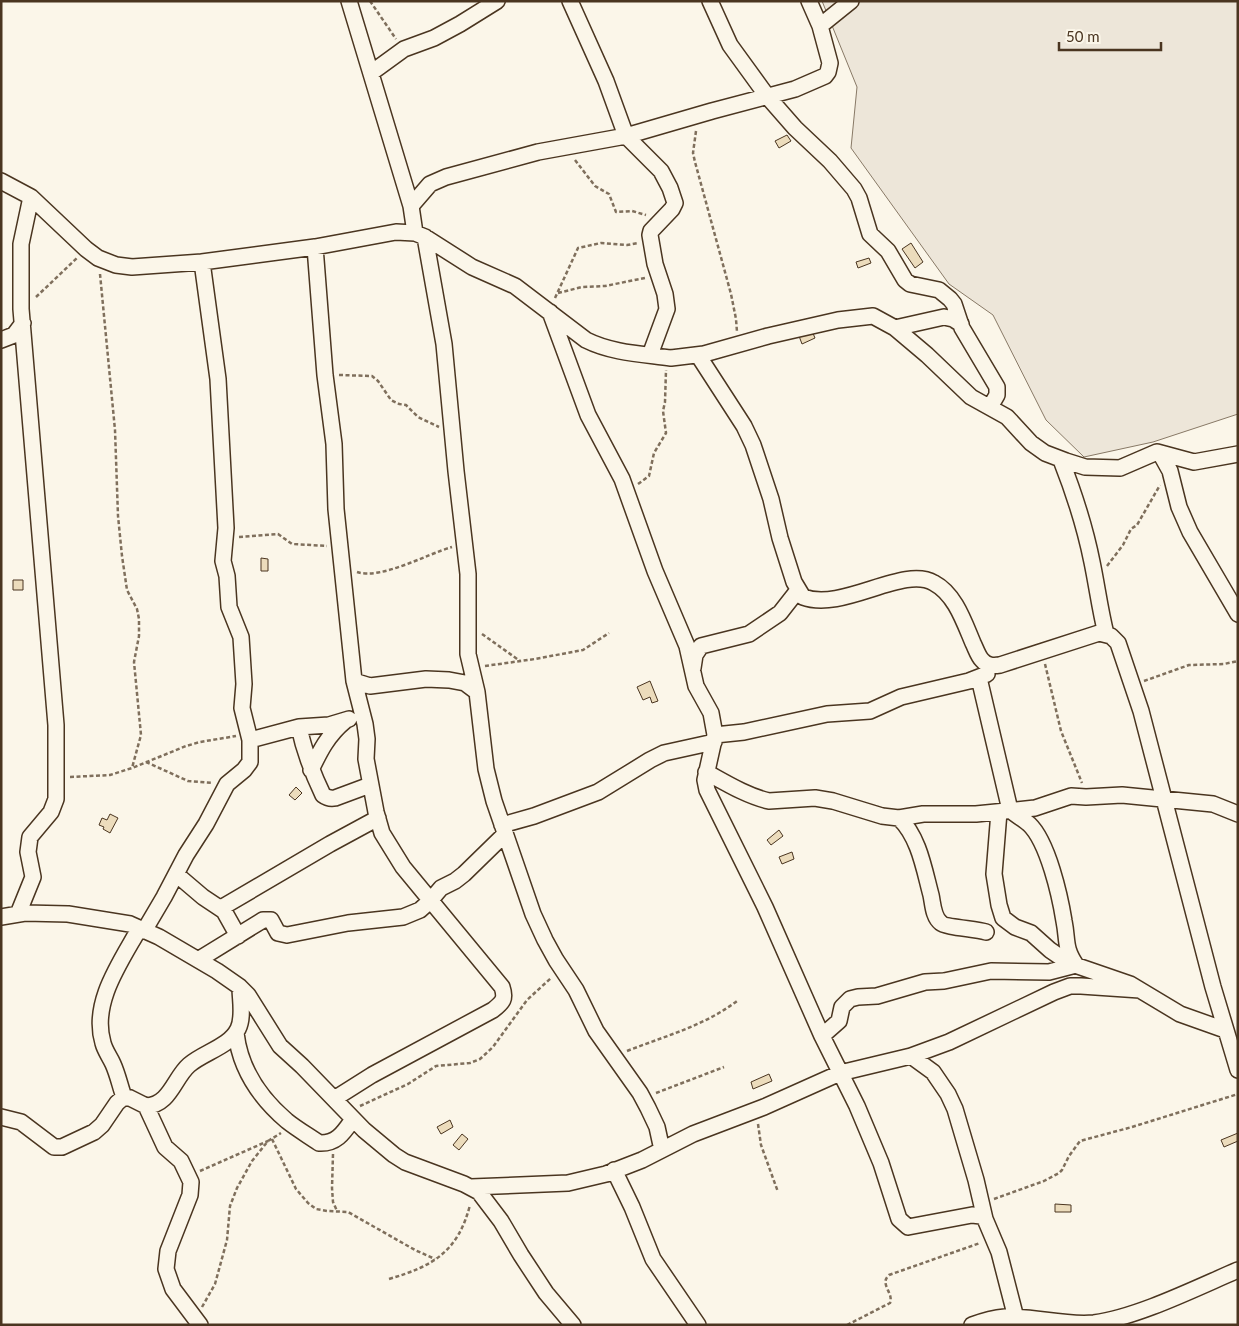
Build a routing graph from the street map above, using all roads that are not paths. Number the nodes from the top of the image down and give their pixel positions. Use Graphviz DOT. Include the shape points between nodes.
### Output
graph roads {
  1 [pos="349,1"];
  2 [pos="497,1"];
  3 [pos="570,1"];
  4 [pos="710,1"];
  5 [pos="809,1"];
  6 [pos="851,1"];
  7 [pos="820,26"];
  8 [pos="371,73"];
  9 [pos="767,96"];
  10 [pos="626,136"];
  11 [pos="1,181"];
  12 [pos="30,197"];
  13 [pos="411,206"];
  14 [pos="420,235"];
  15 [pos="315,247"];
  16 [pos="202,262"];
  17 [pos="549,311"];
  18 [pos="22,316"];
  19 [pos="961,324"];
  20 [pos="895,328"];
  21 [pos="1,340"];
  22 [pos="650,355"];
  23 [pos="698,355"];
  24 [pos="990,407"];
  25 [pos="1160,453"];
  26 [pos="1238,454"];
  27 [pos="1061,460"];
  28 [pos="798,590"];
  29 [pos="1238,614"];
  30 [pos="1106,634"];
  31 [pos="1018,658"];
  32 [pos="692,670"];
  33 [pos="979,678"];
  34 [pos="354,680"];
  35 [pos="477,692"];
  36 [pos="359,702"];
  37 [pos="349,719"];
  38 [pos="299,727"];
  39 [pos="249,738"];
  40 [pos="715,739"];
  41 [pos="311,770"];
  42 [pos="706,772"];
  43 [pos="370,785"];
  44 [pos="1164,799"];
  45 [pos="1004,811"];
  46 [pos="1238,814"];
  47 [pos="378,818"];
  48 [pos="899,818"];
  49 [pos="504,830"];
  50 [pos="176,874"];
  51 [pos="430,901"];
  52 [pos="221,908"];
  53 [pos="18,914"];
  54 [pos="1,917"];
  55 [pos="141,930"];
  56 [pos="986,932"];
  57 [pos="238,936"];
  58 [pos="198,960"];
  59 [pos="1076,966"];
  60 [pos="240,987"];
  61 [pos="1140,990"];
  62 [pos="1225,1030"];
  63 [pos="236,1033"];
  64 [pos="822,1036"];
  65 [pos="911,1056"];
  66 [pos="1238,1070"];
  67 [pos="840,1073"];
  68 [pos="124,1097"];
  69 [pos="334,1099"];
  70 [pos="146,1106"];
  71 [pos="351,1116"];
  72 [pos="1,1117"];
  73 [pos="662,1150"];
  74 [pos="614,1170"];
  75 [pos="472,1188"];
  76 [pos="985,1219"];
  77 [pos="1238,1270"];
  78 [pos="1016,1321"];
  79 [pos="197,1322"];
  80 [pos="1111,1322"];
  81 [pos="573,1325"];
  82 [pos="698,1325"];
  83 [pos="972,1325"];
  1 -- 8 [label="street"];
  2 -- 8 [label="street" via="434,38 404,49"];
  3 -- 10 [label="street" via="606,81"];
  4 -- 9 [label="street" via="730,45"];
  5 -- 7 [label="street"];
  6 -- 7 [label="street"];
  7 -- 9 [label="street" via="830,63 825,76 795,89"];
  8 -- 13 [label="street"];
  9 -- 10 [label="street"];
  9 -- 19 [label="street" via="854,189 870,234 888,251 905,280 944,293 952,301"];
  10 -- 13 [label="street" via="538,152 437,180 425,188"];
  10 -- 22 [label="street" via="661,171 675,203 651,231 667,309"];
  11 -- 12 [label="street"];
  12 -- 16 [label="street" via="92,254 116,265 132,267"];
  12 -- 18 [label="street" via="21,244"];
  13 -- 14 [label="street"];
  14 -- 15 [label="street" via="396,232"];
  14 -- 17 [label="street" via="472,267 516,286"];
  14 -- 35 [label="street" via="444,344 468,574 468,654"];
  15 -- 16 [label="street"];
  15 -- 34 [label="street"];
  16 -- 39 [label="street" via="218,379 225,538 223,561 230,611 240,637 244,684 242,708"];
  17 -- 22 [label="street" via="597,346"];
  17 -- 32 [label="street" via="588,415 626,488 655,571 687,646"];
  18 -- 21 [label="street" via="14,336"];
  18 -- 53 [label="street" via="56,725 56,778 54,806 28,842 34,877"];
  19 -- 20 [label="street" via="944,317"];
  19 -- 24 [label="street" via="997,387 997,395"];
  20 -- 23 [label="street" via="868,316 838,320"];
  20 -- 24 [label="street" via="971,397"];
  22 -- 23 [label="street" via="671,358"];
  23 -- 28 [label="street" via="744,426 771,499"];
  24 -- 27 [label="street" via="1007,417 1031,443"];
  25 -- 26 [label="street" via="1194,462"];
  25 -- 27 [label="street" via="1120,468 1084,467"];
  25 -- 29 [label="street" via="1190,532"];
  27 -- 30 [label="street" via="1077,500"];
  28 -- 31 [label="street" via="803,597 819,600 925,578 950,598 981,659 992,666"];
  28 -- 32 [label="street" via="780,614 750,634 702,646 695,655"];
  30 -- 31 [label="street" via="1099,633"];
  30 -- 44 [label="street" via="1118,643"];
  31 -- 33 [label="street"];
  32 -- 40 [label="street" via="696,686 711,713"];
  33 -- 40 [label="street" via="901,697 870,711 827,714"];
  33 -- 45 [label="street"];
  34 -- 35 [label="street" via="370,686 426,679 449,680 465,683"];
  34 -- 36 [label="street"];
  35 -- 49 [label="street" via="486,769"];
  36 -- 37 [label="street"];
  36 -- 43 [label="street" via="367,739"];
  37 -- 38 [label="street" via="329,725"];
  37 -- 41 [label="street" via="327,739"];
  38 -- 39 [label="street"];
  38 -- 41 [label="street"];
  39 -- 50 [label="street" via="250,762 227,784"];
  40 -- 42 [label="street"];
  40 -- 49 [label="street" via="664,753 598,792"];
  41 -- 43 [label="street" via="323,795 329,799"];
  42 -- 48 [label="street" via="763,800 815,798"];
  42 -- 64 [label="street" via="707,790 765,907"];
  43 -- 47 [label="street"];
  44 -- 45 [label="street" via="1122,795 1071,796 1035,808"];
  44 -- 46 [label="street" via="1213,804"];
  44 -- 62 [label="street"];
  45 -- 48 [label="street"];
  45 -- 59 [label="street" via="1028,824 1041,841 1062,908 1066,946"];
  45 -- 59 [label="street" via="994,874 1003,918 1010,925 1031,933 1063,960"];
  47 -- 51 [label="street" via="391,848"];
  47 -- 52 [label="street"];
  48 -- 56 [label="street" via="912,832 940,923"];
  49 -- 51 [label="street" via="464,874 441,888"];
  49 -- 73 [label="street" via="545,940 576,990 596,1031 642,1098 657,1127"];
  50 -- 52 [label="street"];
  50 -- 55 [label="street"];
  51 -- 57 [label="street" via="420,910 403,917 348,922 287,935 278,933 271,920 263,920"];
  51 -- 69 [label="street" via="502,987 502,1003"];
  52 -- 57 [label="street"];
  53 -- 54 [label="street"];
  53 -- 55 [label="street" via="68,914 130,924"];
  55 -- 58 [label="street"];
  55 -- 68 [label="street" via="116,970 102,1009 102,1041"];
  57 -- 58 [label="street"];
  58 -- 60 [label="street"];
  59 -- 61 [label="street"];
  59 -- 64 [label="street" via="1049,972 983,972 850,999 842,1006 839,1021"];
  60 -- 63 [label="street" via="241,1018"];
  60 -- 69 [label="street" via="280,1046"];
  61 -- 62 [label="street" via="1180,1014"];
  61 -- 65 [label="street" via="1070,986"];
  62 -- 66 [label="street"];
  63 -- 70 [label="street" via="188,1066 163,1100"];
  63 -- 71 [label="street" via="237,1046 254,1085 292,1124 319,1143 331,1143"];
  64 -- 67 [label="street"];
  65 -- 67 [label="street"];
  65 -- 76 [label="street" via="933,1072 955,1109"];
  67 -- 73 [label="street"];
  67 -- 76 [label="street" via="881,1163 899,1219 908,1226 972,1215"];
  68 -- 70 [label="street"];
  68 -- 72 [label="street" via="94,1132 62,1147 54,1147 21,1122"];
  69 -- 71 [label="street"];
  70 -- 79 [label="street" via="165,1147 181,1161 189,1176 192,1189 168,1251 166,1269 173,1288"];
  71 -- 75 [label="street" via="400,1158"];
  73 -- 74 [label="street"];
  74 -- 75 [label="street" via="568,1183"];
  74 -- 82 [label="street" via="652,1259"];
  75 -- 81 [label="street" via="484,1197 546,1293"];
  76 -- 78 [label="street" via="999,1252"];
  77 -- 80 [label="street"];
  78 -- 80 [label="street"];
  78 -- 83 [label="street" via="1005,1317"];
}
